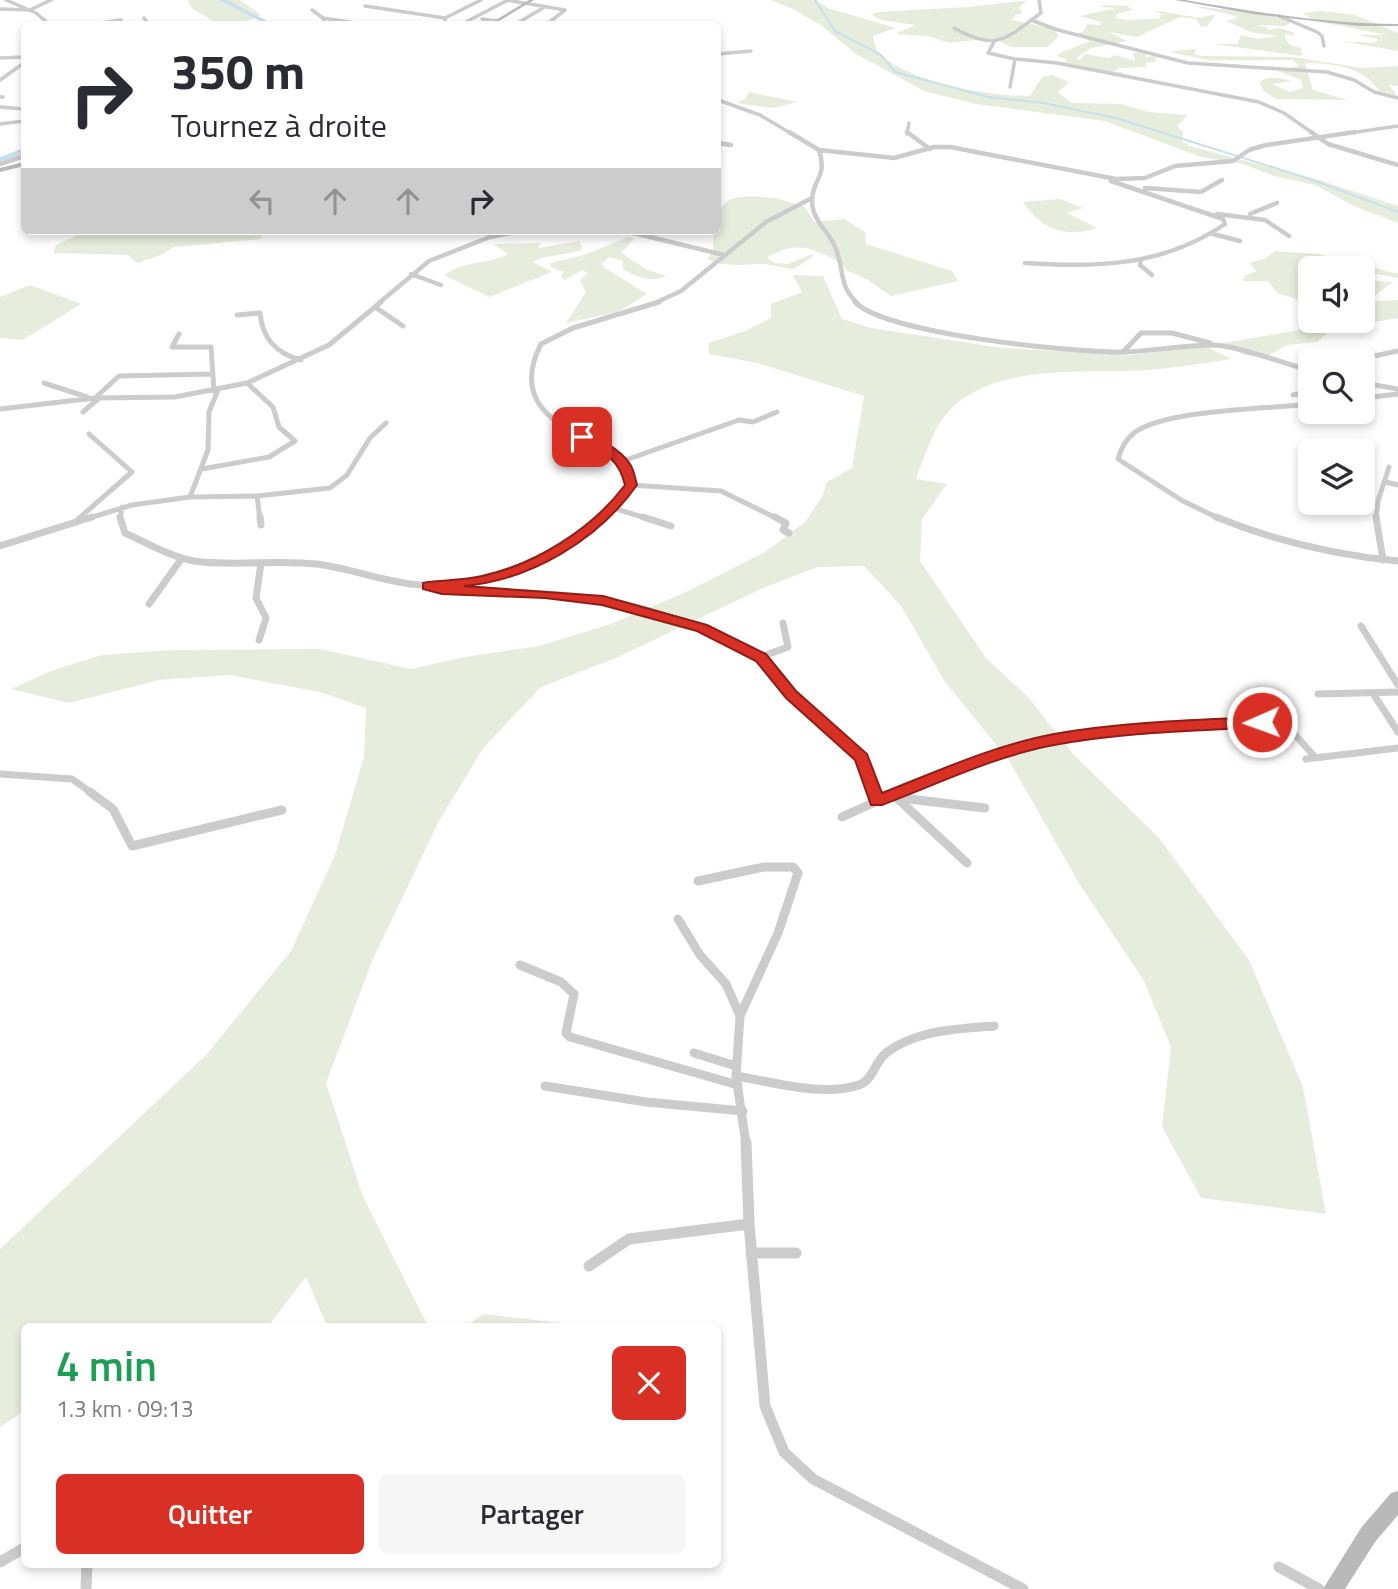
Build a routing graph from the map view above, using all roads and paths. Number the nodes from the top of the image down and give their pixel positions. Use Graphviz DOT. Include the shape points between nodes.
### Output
graph roads {
  1 [pos="6,0"];
  2 [pos="51,0"];
  3 [pos="481,0"];
  4 [pos="507,0"];
  5 [pos="532,0"];
  6 [pos="1039,0"];
  7 [pos="1177,0"];
  8 [pos="524,4"];
  9 [pos="365,6"];
  10 [pos="544,8"];
  11 [pos="30,10"];
  12 [pos="312,10"];
  13 [pos="0,11"];
  14 [pos="1279,16"];
  15 [pos="144,18"];
  16 [pos="323,18"];
  17 [pos="445,18"];
  18 [pos="482,19"];
  19 [pos="121,20"];
  20 [pos="1031,20"];
  21 [pos="45,21"];
  22 [pos="114,21"];
  23 [pos="146,21"];
  24 [pos="324,21"];
  25 [pos="342,21"];
  26 [pos="467,21"];
  27 [pos="497,21"];
  28 [pos="521,21"];
  29 [pos="551,21"];
  30 [pos="1398,25"];
  31 [pos="954,28"];
  32 [pos="1082,36"];
  33 [pos="1071,40"];
  34 [pos="994,42"];
  35 [pos="1324,46"];
  36 [pos="6,50"];
  37 [pos="751,51"];
  38 [pos="721,54"];
  39 [pos="21,57"];
  40 [pos="2,58"];
  41 [pos="1015,59"];
  42 [pos="21,65"];
  43 [pos="16,69"];
  44 [pos="21,69"];
  45 [pos="1112,74"];
  46 [pos="0,80"];
  47 [pos="1100,81"];
  48 [pos="1010,87"];
  49 [pos="1398,98"];
  50 [pos="721,101"];
  51 [pos="0,107"];
  52 [pos="21,109"];
  53 [pos="21,121"];
  54 [pos="909,123"];
  55 [pos="0,124"];
  56 [pos="1398,126"];
  57 [pos="1318,139"];
  58 [pos="721,143"];
  59 [pos="731,145"];
  60 [pos="928,148"];
  61 [pos="819,150"];
  62 [pos="935,151"];
  63 [pos="21,157"];
  64 [pos="0,164"];
  65 [pos="21,165"];
  66 [pos="1398,165"];
  67 [pos="0,170"];
  68 [pos="1098,177"];
  69 [pos="1222,180"];
  70 [pos="1131,187"];
  71 [pos="812,198"];
  72 [pos="1277,203"];
  73 [pos="1200,212"];
  74 [pos="1243,215"];
  75 [pos="1213,234"];
  76 [pos="503,235"];
  77 [pos="640,235"];
  78 [pos="651,235"];
  79 [pos="1289,236"];
  80 [pos="648,237"];
  81 [pos="478,241"];
  82 [pos="1240,241"];
  83 [pos="490,249"];
  84 [pos="724,255"];
  85 [pos="1141,260"];
  86 [pos="1044,262"];
  87 [pos="1026,263"];
  88 [pos="1053,265"];
  89 [pos="1056,272"];
  90 [pos="411,274"];
  91 [pos="1152,275"];
  92 [pos="441,285"];
  93 [pos="375,307"];
  94 [pos="237,315"];
  95 [pos="403,326"];
  96 [pos="179,334"];
  97 [pos="1216,345"];
  98 [pos="1398,351"];
  99 [pos="1123,352"];
  100 [pos="1375,356"];
  101 [pos="301,360"];
  102 [pos="1298,368"];
  103 [pos="211,374"];
  104 [pos="44,383"];
  105 [pos="247,383"];
  106 [pos="1375,386"];
  107 [pos="216,391"];
  108 [pos="1398,392"];
  109 [pos="1298,394"];
  110 [pos="1293,395"];
  111 [pos="1375,396"];
  112 [pos="96,398"];
  113 [pos="1298,406"];
  114 [pos="0,410"];
  115 [pos="83,412"];
  116 [pos="777,412"];
  117 [pos="386,423"];
  118 [pos="89,434"];
  119 [pos="623,461"];
  120 [pos="1390,467"];
  121 [pos="202,469"];
  122 [pos="1385,482"];
  123 [pos="631,485"];
  124 [pos="1398,485"];
  125 [pos="257,496"];
  126 [pos="190,497"];
  127 [pos="613,508"];
  128 [pos="118,510"];
  129 [pos="77,520"];
  130 [pos="261,525"];
  131 [pos="671,526"];
  132 [pos="789,533"];
  133 [pos="0,546"];
  134 [pos="182,558"];
  135 [pos="1383,560"];
  136 [pos="1398,561"];
  137 [pos="261,564"];
  138 [pos="428,586"];
  139 [pos="149,604"];
  140 [pos="783,623"];
  141 [pos="1361,626"];
  142 [pos="259,640"];
  143 [pos="761,657"];
  144 [pos="1398,685"];
  145 [pos="1398,692"];
  146 [pos="1318,694"];
  147 [pos="1374,695"];
  148 [pos="1398,732"];
  149 [pos="1398,748"];
  150 [pos="1315,757"];
  151 [pos="1306,759"];
  152 [pos="0,775"];
  153 [pos="893,797"];
  154 [pos="877,801"];
  155 [pos="985,808"];
  156 [pos="282,810"];
  157 [pos="842,817"];
  158 [pos="967,863"];
  159 [pos="698,881"];
  160 [pos="678,919"];
  161 [pos="520,965"];
  162 [pos="740,1016"];
  163 [pos="994,1026"];
  164 [pos="694,1053"];
  165 [pos="737,1075"];
  166 [pos="545,1086"];
  167 [pos="743,1111"];
  168 [pos="749,1224"];
  169 [pos="796,1253"];
  170 [pos="751,1254"];
  171 [pos="590,1266"];
  172 [pos="1398,1500"];
  173 [pos="21,1550"];
  174 [pos="0,1562"];
  175 [pos="1279,1567"];
  176 [pos="87,1568"];
  177 [pos="86,1589"];
  178 [pos="1023,1589"];
  179 [pos="1319,1589"];
  180 [pos="1333,1589"];
  1 -- 11 [label="street"];
  2 -- 11 [label="street"];
  3 -- 17 [label="street"];
  4 -- 8 [label="street"];
  4 -- 26 [label="street"];
  5 -- 8 [label="main road"];
  6 -- 20 [label="street" via="1043,10"];
  7 -- 14 [label="main road"];
  8 -- 10 [label="street"];
  8 -- 27 [label="main road"];
  9 -- 17 [label="street"];
  10 -- 28 [label="street"];
  10 -- 29 [label="street" via="566,11"];
  11 -- 13 [label="street"];
  11 -- 21 [label="street"];
  12 -- 16 [label="street"];
  14 -- 30 [label="main road"];
  14 -- 35 [label="street" via="1317,32"];
  15 -- 23 [label="street"];
  16 -- 24 [label="street"];
  16 -- 25 [label="street"];
  18 -- 27 [label="street"];
  19 -- 22 [label="street"];
  20 -- 32 [label="street"];
  20 -- 34 [label="street"];
  31 -- 34 [label="street" via="974,39"];
  32 -- 33 [label="street"];
  32 -- 49 [label="street" via="1188,63 1327,72"];
  34 -- 41 [label="street" via="989,54"];
  36 -- 40 [label="street"];
  37 -- 38 [label="street"];
  39 -- 40 [label="street"];
  41 -- 45 [label="street"];
  41 -- 48 [label="street"];
  42 -- 43 [label="street"];
  43 -- 44 [label="street"];
  43 -- 46 [label="street"];
  45 -- 47 [label="street"];
  45 -- 57 [label="street" via="1273,107"];
  50 -- 61 [label="street" via="761,115"];
  51 -- 52 [label="street"];
  53 -- 55 [label="street"];
  54 -- 60 [label="street" via="907,135"];
  56 -- 57 [label="street"];
  57 -- 66 [label="street"];
  57 -- 68 [label="street" via="1266,145 1233,161 1175,166 1145,178"];
  58 -- 59 [label="street"];
  60 -- 61 [label="street" via="894,158"];
  60 -- 62 [label="street"];
  60 -- 68 [label="street" via="961,149"];
  61 -- 71 [label="street" via="824,166"];
  63 -- 64 [label="street"];
  65 -- 67 [label="main road"];
  68 -- 70 [label="street"];
  69 -- 70 [label="street" via="1196,192"];
  70 -- 73 [label="street"];
  71 -- 84 [label="street" via="766,222"];
  71 -- 99 [label="street" via="814,215 836,249 844,290 859,306 903,323 979,340"];
  72 -- 74 [label="street"];
  73 -- 74 [label="street"];
  73 -- 75 [label="street" via="1226,221"];
  74 -- 79 [label="street" via="1275,224"];
  75 -- 82 [label="street"];
  75 -- 85 [label="street" via="1188,248"];
  76 -- 81 [label="street"];
  77 -- 80 [label="street"];
  78 -- 80 [label="street"];
  80 -- 84 [label="street"];
  81 -- 83 [label="street"];
  81 -- 90 [label="street" via="429,261"];
  84 -- 119 [label="street" via="681,291 557,334 537,351 533,390 539,409"];
  85 -- 88 [label="street" via="1084,267"];
  85 -- 91 [label="street" via="1140,265"];
  86 -- 88 [label="street"];
  87 -- 88 [label="street"];
  88 -- 89 [label="street"];
  90 -- 92 [label="street"];
  90 -- 93 [label="street"];
  93 -- 95 [label="street"];
  93 -- 101 [label="street" via="337,339"];
  94 -- 101 [label="street" via="260,313 269,341 285,355"];
  96 -- 103 [label="street" via="172,347 211,347"];
  97 -- 99 [label="street"];
  97 -- 99 [label="street" via="1177,331 1140,333"];
  97 -- 102 [label="street"];
  98 -- 100 [label="street"];
  101 -- 105 [label="street"];
  103 -- 107 [label="street"];
  103 -- 112 [label="street" via="120,375"];
  104 -- 112 [label="street"];
  105 -- 107 [label="street"];
  105 -- 121 [label="street" via="273,407 279,427 295,441 269,457"];
  106 -- 108 [label="street"];
  107 -- 112 [label="street" via="163,398"];
  107 -- 121 [label="street"];
  108 -- 111 [label="street"];
  109 -- 110 [label="street"];
  112 -- 114 [label="street"];
  112 -- 115 [label="street"];
  113 -- 135 [label="street" via="1142,428 1131,435 1118,459 1168,496 1200,511 1315,550"];
  116 -- 119 [label="street" via="753,422 739,420"];
  117 -- 125 [label="street" via="367,438 338,484"];
  118 -- 129 [label="street" via="132,472"];
  119 -- 123 [label="street"];
  120 -- 122 [label="street"];
  121 -- 126 [label="street"];
  122 -- 124 [label="street"];
  122 -- 135 [label="street" via="1376,522"];
  123 -- 127 [label="street"];
  123 -- 132 [label="street" via="721,491 778,516"];
  125 -- 126 [label="street"];
  125 -- 130 [label="street"];
  126 -- 128 [label="street"];
  127 -- 131 [label="street"];
  127 -- 138 [label="street" via="558,550 523,569 481,581"];
  128 -- 129 [label="street"];
  128 -- 134 [label="street" via="125,533"];
  129 -- 133 [label="street"];
  134 -- 137 [label="street"];
  134 -- 139 [label="street"];
  135 -- 136 [label="street"];
  137 -- 138 [label="street" via="329,566"];
  137 -- 142 [label="street" via="256,598 266,618"];
  138 -- 143 [label="street" via="628,605 702,628"];
  140 -- 143 [label="street" via="788,646"];
  141 -- 144 [label="street"];
  143 -- 154 [label="street" via="791,694 862,758"];
  145 -- 147 [label="street"];
  146 -- 147 [label="street"];
  147 -- 148 [label="street"];
  149 -- 150 [label="street"];
  150 -- 151 [label="street"];
  150 -- 153 [label="street" via="1282,723 1134,728 1030,745 930,779"];
  152 -- 156 [label="street" via="72,779 113,809 132,846"];
  153 -- 154 [label="street"];
  153 -- 155 [label="street"];
  153 -- 158 [label="street"];
  154 -- 157 [label="street"];
  159 -- 162 [label="street" via="764,867 788,866 798,873 779,933"];
  160 -- 162 [label="street" via="726,985"];
  161 -- 165 [label="street" via="561,982 574,994 566,1033 570,1037"];
  162 -- 165 [label="street"];
  163 -- 165 [label="street" via="940,1030 913,1039 886,1054 858,1086"];
  164 -- 165 [label="street"];
  165 -- 167 [label="street"];
  166 -- 167 [label="street"];
  167 -- 168 [label="street"];
  168 -- 170 [label="street"];
  168 -- 171 [label="street" via="629,1239"];
  169 -- 170 [label="street"];
  170 -- 178 [label="street" via="765,1406 784,1452 813,1479"];
  172 -- 180 [label="main road" via="1368,1535"];
  173 -- 174 [label="street"];
  175 -- 179 [label="street"];
  176 -- 177 [label="street"];
}
